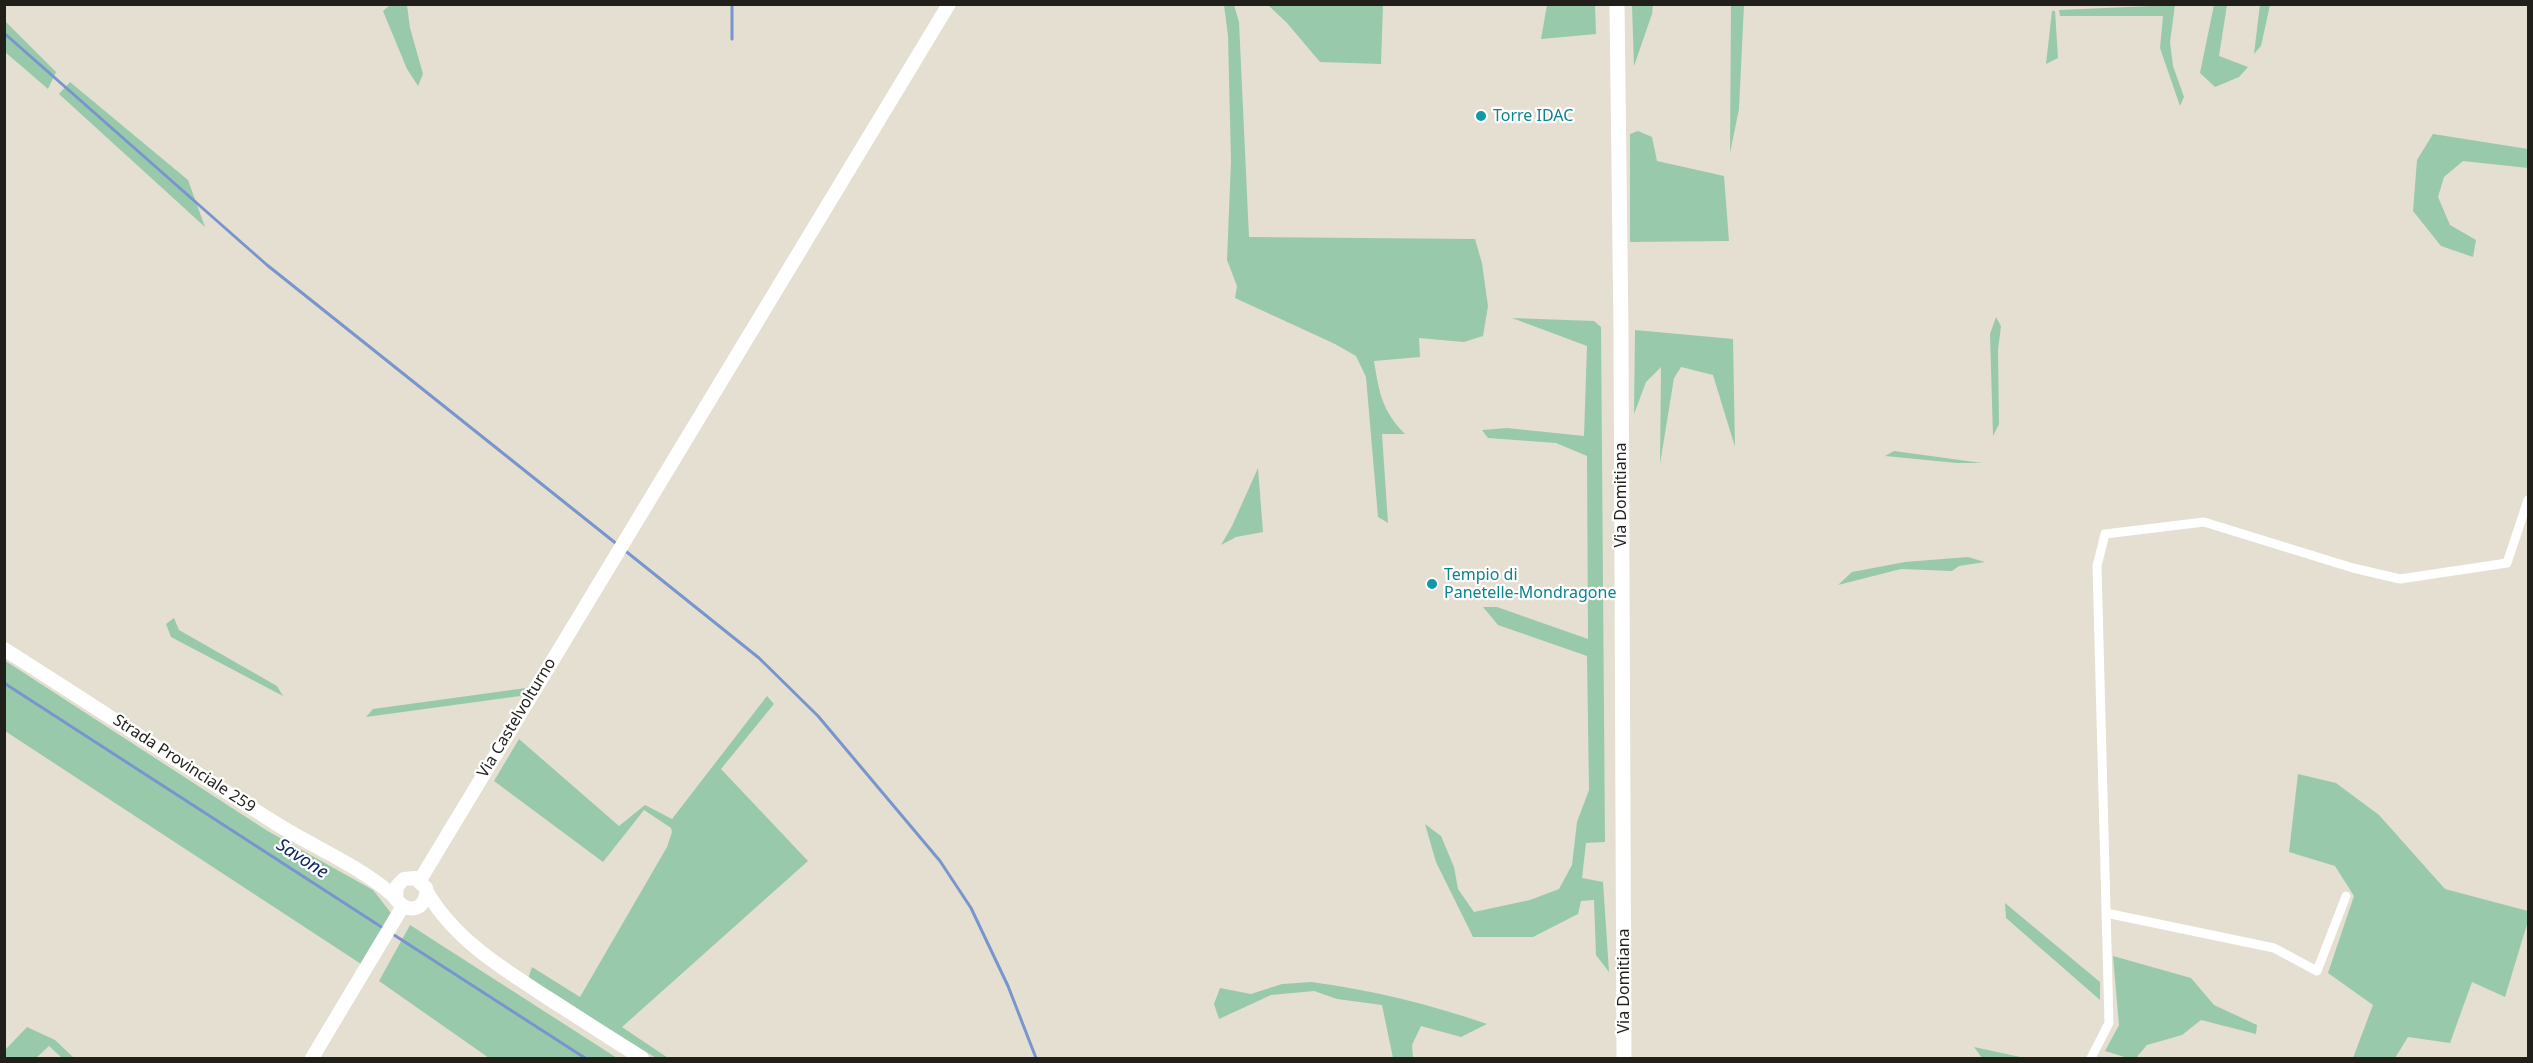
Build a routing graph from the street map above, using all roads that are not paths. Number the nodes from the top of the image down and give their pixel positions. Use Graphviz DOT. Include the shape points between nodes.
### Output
graph roads {
  1 [pos="949,4"];
  2 [pos="1617,4"];
  3 [pos="2529,500"];
  4 [pos="4,649"];
  5 [pos="366,873"];
  6 [pos="404,879"];
  7 [pos="420,880"];
  8 [pos="427,892"];
  9 [pos="2346,896"];
  10 [pos="404,907"];
  11 [pos="2106,913"];
  12 [pos="452,928"];
  13 [pos="312,1059"];
  14 [pos="642,1059"];
  15 [pos="1624,1059"];
  16 [pos="2091,1059"];
  1 -- 7 [label="street, Via Castelvolturno"];
  2 -- 15 [label="main road, Via Domitiana"];
  3 -- 11 [label="street" via="2507,563 2400,579 2204,522 2105,534 2097,566"];
  4 -- 5 [label="street, Strada Provinciale 259" via="307,843"];
  5 -- 6 [label="street, Strada Provinciale 259"];
  5 -- 10 [label="street, Strada Provinciale 259"];
  6 -- 7 [label="street, Strada Provinciale 259"];
  6 -- 10 [label="street" via="397,886"];
  7 -- 8 [label="street, Strada Provinciale 259"];
  8 -- 10 [label="street" via="423,903"];
  8 -- 12 [label="street, Strada Provinciale 259"];
  9 -- 11 [label="street" via="2317,970 2274,948"];
  10 -- 12 [label="street, Strada Provinciale 259"];
  10 -- 13 [label="street"];
  11 -- 16 [label="street" via="2109,1023"];
  12 -- 14 [label="street, Strada Provinciale 259" via="514,976"];
}
